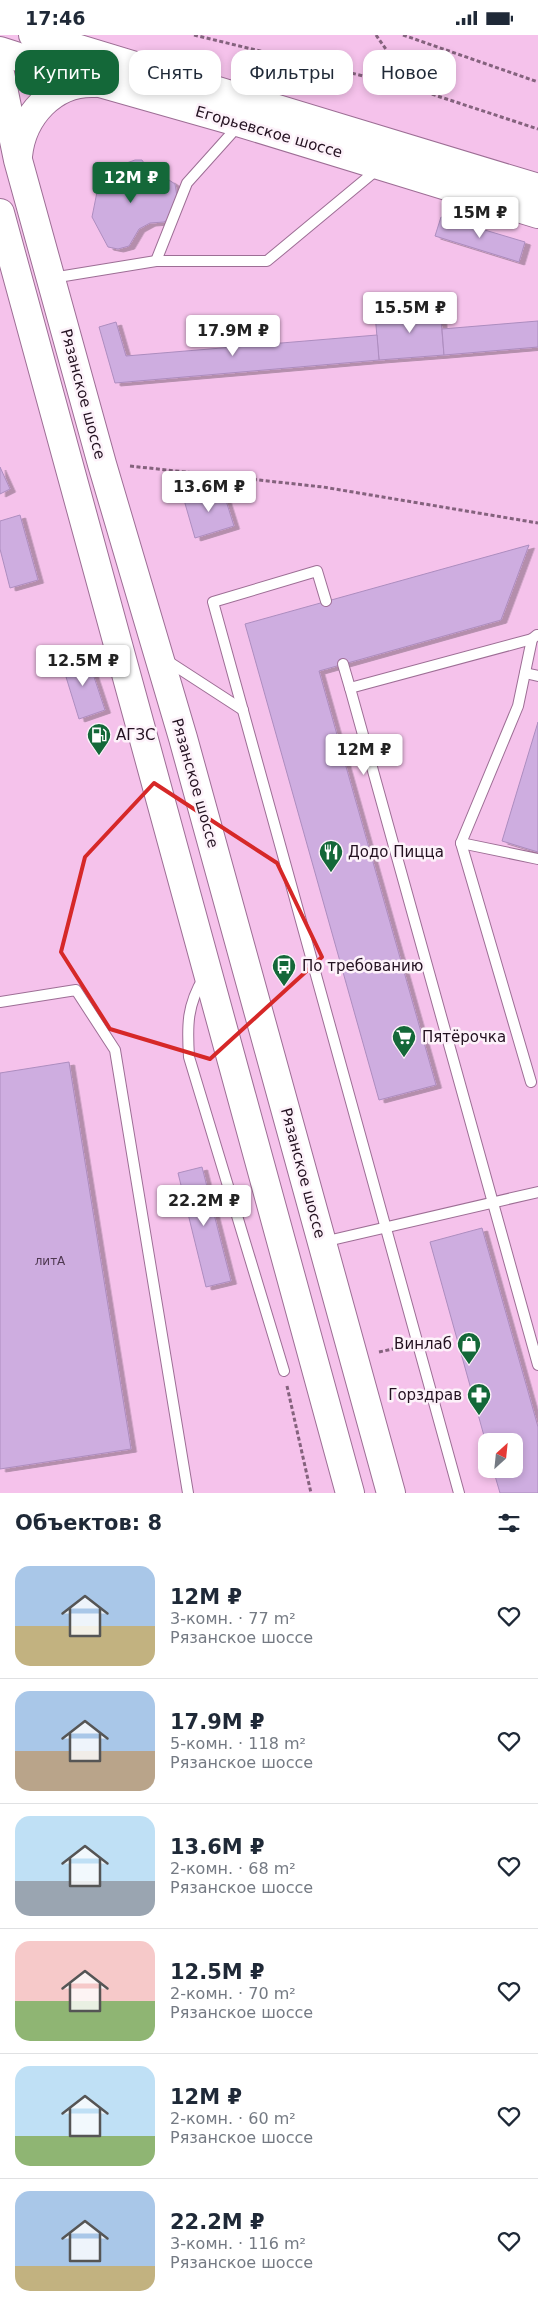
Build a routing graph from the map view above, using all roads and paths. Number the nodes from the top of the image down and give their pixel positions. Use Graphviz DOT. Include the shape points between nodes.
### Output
graph roads {
  1 [pos="33,35"];
  2 [pos="194,35"];
  3 [pos="376,35"];
  4 [pos="403,35"];
  5 [pos="386,50"];
  6 [pos="0,51"];
  7 [pos="15,56"];
  8 [pos="0,73"];
  9 [pos="363,76"];
  10 [pos="538,82"];
  11 [pos="119,88"];
  12 [pos="55,95"];
  13 [pos="434,95"];
  14 [pos="241,123"];
  15 [pos="538,129"];
  16 [pos="18,159"];
  17 [pos="382,166"];
  18 [pos="538,188"];
  19 [pos="0,213"];
  20 [pos="538,214"];
  21 [pos="156,261"];
  22 [pos="52,278"];
  23 [pos="102,464"];
  24 [pos="538,523"];
  25 [pos="326,601"];
  26 [pos="535,637"];
  27 [pos="158,655"];
  28 [pos="343,664"];
  29 [pos="525,673"];
  30 [pos="538,676"];
  31 [pos="350,688"];
  32 [pos="243,710"];
  33 [pos="461,843"];
  34 [pos="538,859"];
  35 [pos="207,971"];
  36 [pos="0,1002"];
  37 [pos="531,1082"];
  38 [pos="538,1192"];
  39 [pos="494,1203"];
  40 [pos="385,1228"];
  41 [pos="322,1242"];
  42 [pos="538,1365"];
  43 [pos="284,1371"];
  44 [pos="188,1493"];
  45 [pos="350,1493"];
  46 [pos="391,1493"];
  47 [pos="459,1493"];
  1 -- 18 [label="main road, Егорьевское шоссе"];
  2 -- 9 [label="path"];
  3 -- 5 [label="path"];
  4 -- 10 [label="path"];
  6 -- 7 [label="main road, Егорьевское шоссе"];
  8 -- 16 [label="main road, Рязанское шоссе"];
  11 -- 14 [label="main road, Егорьевское шоссе"];
  12 -- 16 [label="main road" via="35,111 26,125 19,143"];
  13 -- 15 [label="path"];
  14 -- 17 [label="main road, Егорьевское шоссе"];
  14 -- 21 [label="lane" via="187,183"];
  16 -- 22 [label="main road, Рязанское шоссе"];
  17 -- 20 [label="main road, Егорьевское шоссе"];
  17 -- 21 [label="lane" via="267,261"];
  19 -- 35 [label="main road"];
  21 -- 22 [label="lane"];
  22 -- 23 [label="main road, Рязанское шоссе"];
  23 -- 24 [label="path" via="323,487"];
  23 -- 27 [label="main road, Рязанское шоссе"];
  25 -- 32 [label="lane" via="317,571 213,602"];
  26 -- 29 [label="lane"];
  26 -- 31 [label="lane"];
  27 -- 32 [label="lane"];
  27 -- 41 [label="main road, Рязанское шоссе"];
  28 -- 31 [label="lane"];
  29 -- 30 [label="lane"];
  29 -- 33 [label="lane" via="518,706"];
  31 -- 39 [label="lane"];
  32 -- 40 [label="lane"];
  33 -- 34 [label="lane"];
  33 -- 37 [label="lane"];
  35 -- 43 [label="lane" via="194,994 187,1025 189,1057"];
  35 -- 45 [label="main road"];
  36 -- 44 [label="lane" via="76,990 115,1050"];
  38 -- 39 [label="lane"];
  39 -- 40 [label="lane"];
  39 -- 42 [label="lane"];
  40 -- 41 [label="lane"];
  40 -- 47 [label="lane"];
  41 -- 46 [label="main road, Рязанское шоссе"];
}
